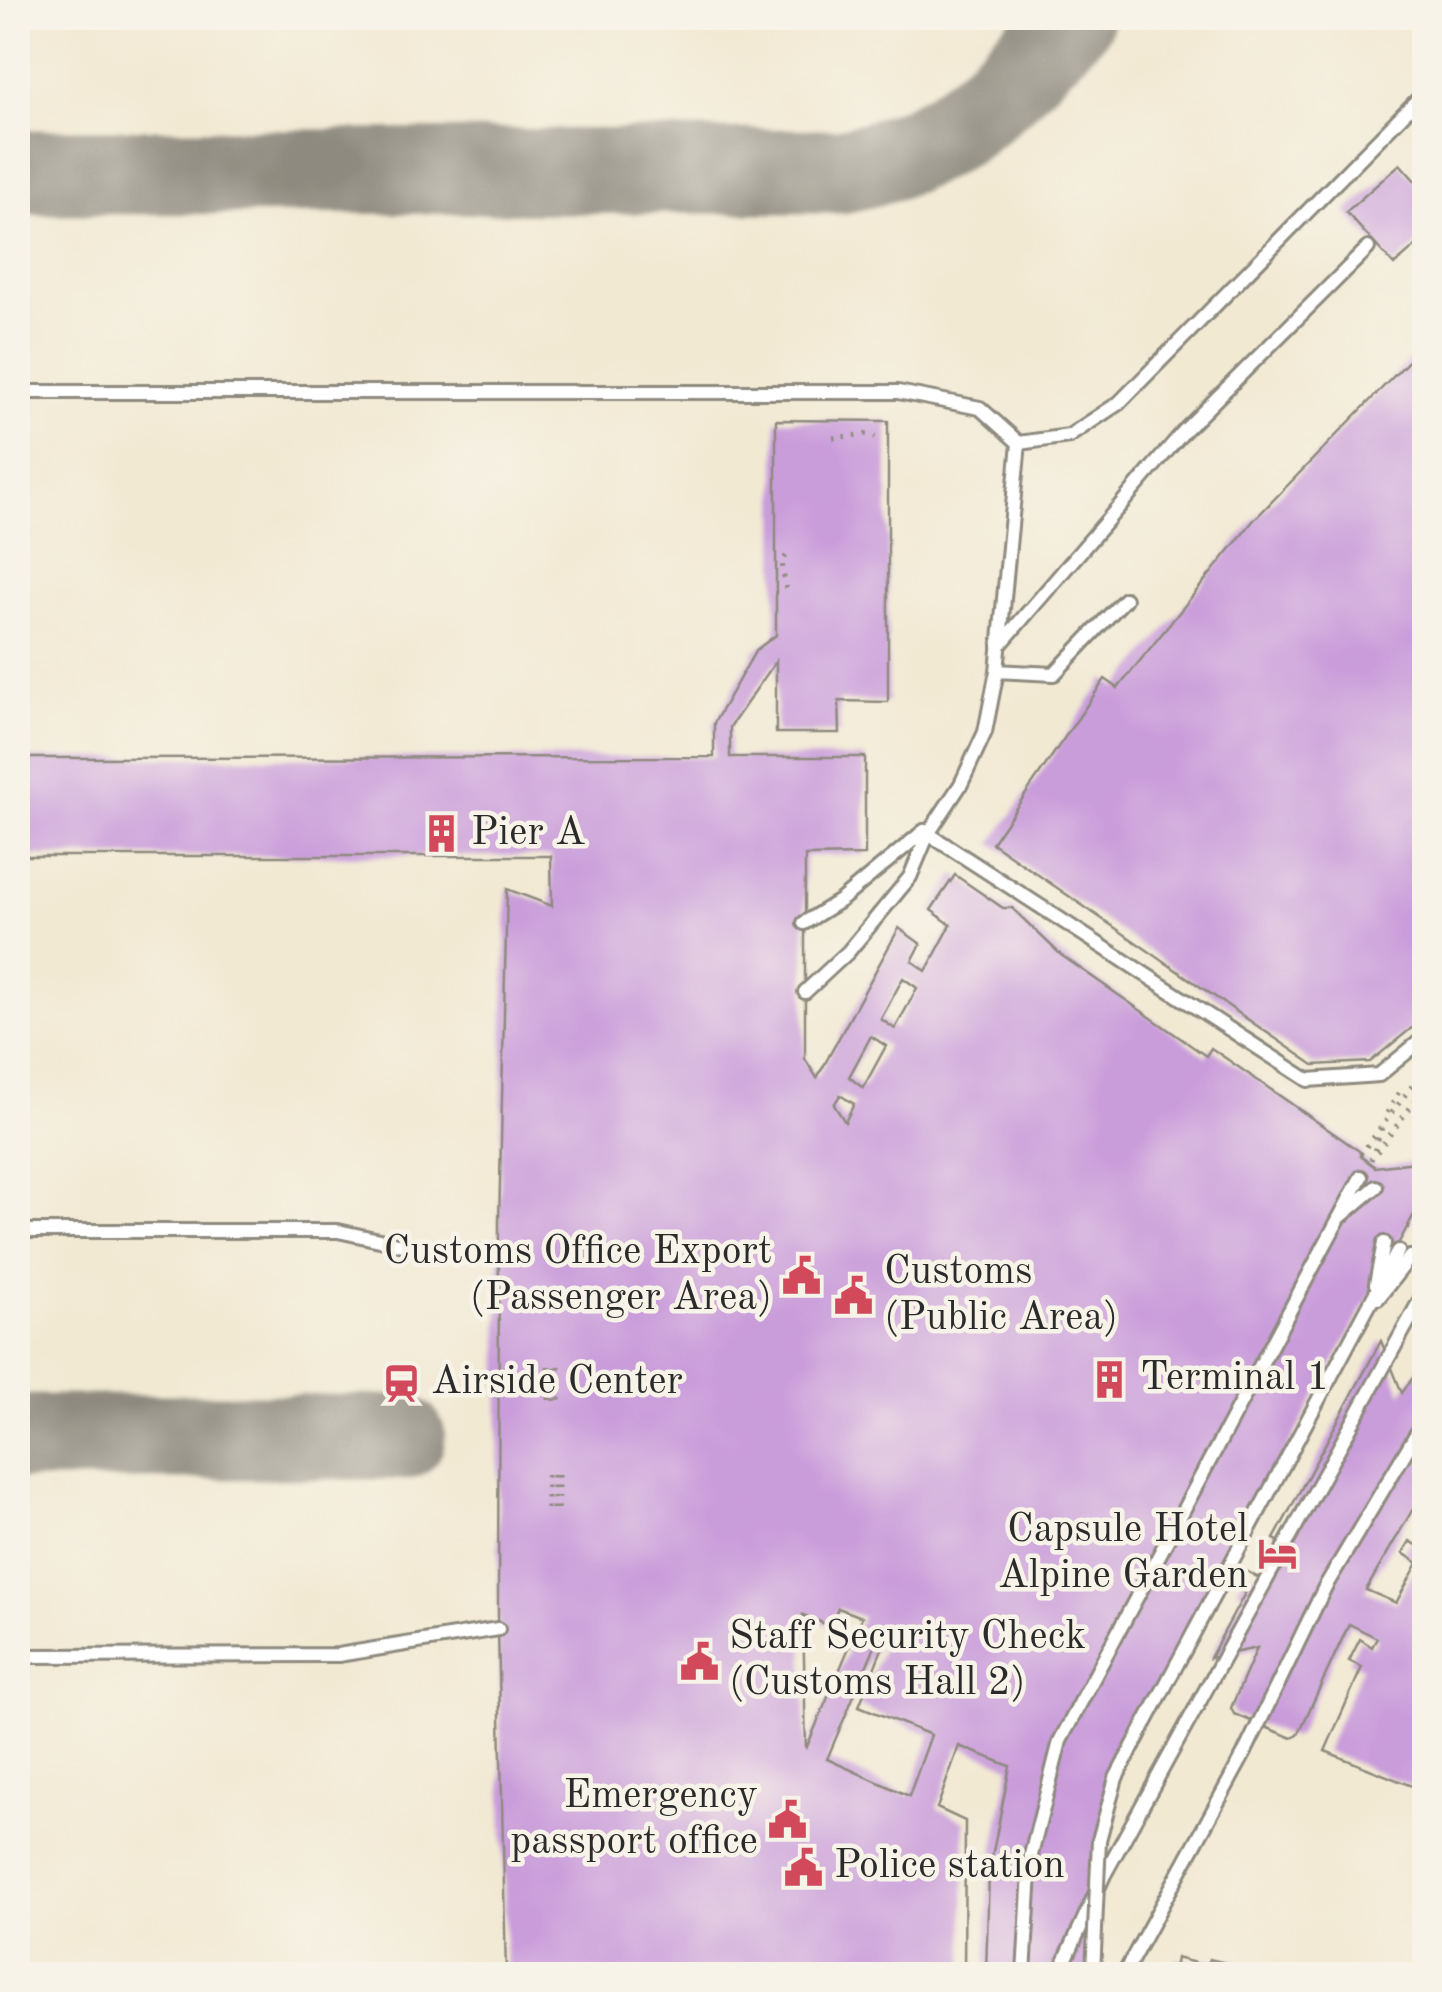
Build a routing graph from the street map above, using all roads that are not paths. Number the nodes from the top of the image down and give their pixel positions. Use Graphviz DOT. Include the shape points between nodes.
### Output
graph roads {
  1 [pos="1424,93"];
  2 [pos="1368,248"];
  3 [pos="18,392"];
  4 [pos="1019,443"];
  5 [pos="1125,599"];
  6 [pos="999,646"];
  7 [pos="997,671"];
  8 [pos="926,832"];
  9 [pos="804,923"];
  10 [pos="805,992"];
  11 [pos="1424,1038"];
  12 [pos="1361,1177"];
  13 [pos="1376,1187"];
  14 [pos="1334,1223"];
  15 [pos="18,1231"];
  16 [pos="1384,1243"];
  17 [pos="499,1252"];
  18 [pos="1404,1254"];
  19 [pos="1424,1293"];
  20 [pos="1369,1304"];
  21 [pos="1424,1421"];
  22 [pos="498,1629"];
  23 [pos="18,1656"];
  24 [pos="1024,1974"];
  25 [pos="1058,1974"];
  26 [pos="1093,1974"];
  27 [pos="1124,1974"];
  1 -- 4 [label="lane" via="1120,403 1069,436"];
  2 -- 6 [label="lane" via="1184,431"];
  3 -- 4 [label="lane" via="898,392 980,408"];
  4 -- 6 [label="lane"];
  5 -- 7 [label="lane" via="1054,674"];
  6 -- 7 [label="lane"];
  7 -- 8 [label="lane" via="974,760"];
  8 -- 9 [label="lane"];
  8 -- 10 [label="lane" via="910,877"];
  8 -- 11 [label="lane" via="1308,1080 1379,1075"];
  12 -- 14 [label="lane"];
  13 -- 14 [label="lane"];
  14 -- 24 [label="lane" via="1060,1741 1031,1855"];
  15 -- 17 [label="lane" via="338,1231 435,1252"];
  16 -- 20 [label="lane"];
  18 -- 20 [label="lane"];
  19 -- 25 [label="lane" via="1096,1890"];
  20 -- 26 [label="lane, bridge" via="1116,1778 1099,1840"];
  21 -- 27 [label="lane" via="1325,1587 1244,1754"];
  22 -- 23 [label="lane" via="338,1655"];
}
